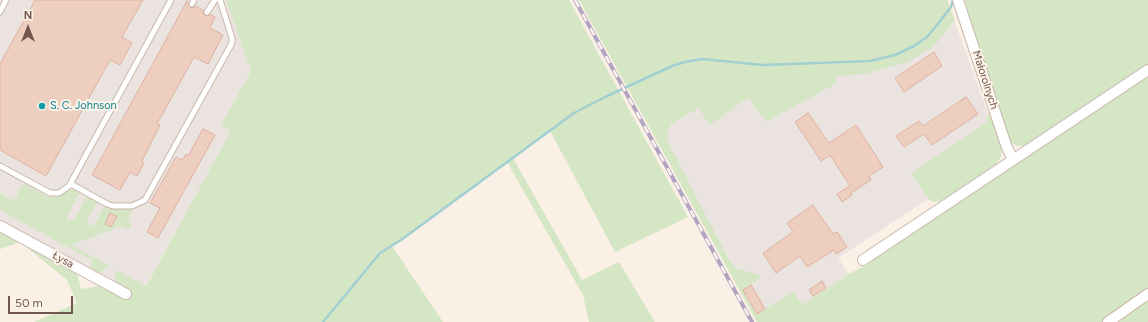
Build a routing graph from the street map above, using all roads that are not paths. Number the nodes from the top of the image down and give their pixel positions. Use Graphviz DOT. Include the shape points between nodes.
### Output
graph roads {
  1 [pos="6,0"];
  2 [pos="172,0"];
  3 [pos="215,0"];
  4 [pos="220,0"];
  5 [pos="958,0"];
  6 [pos="0,12"];
  7 [pos="207,12"];
  8 [pos="1148,70"];
  9 [pos="1013,160"];
  10 [pos="0,166"];
  11 [pos="71,184"];
  12 [pos="0,226"];
  13 [pos="863,260"];
  14 [pos="126,294"];
  15 [pos="1148,294"];
  16 [pos="1108,322"];
  1 -- 6 [label="lane"];
  2 -- 11 [label="lane"];
  3 -- 7 [label="lane"];
  4 -- 11 [label="lane" via="232,43 145,200 132,206 113,206"];
  5 -- 9 [label="street, Małorolnych"];
  8 -- 9 [label="street"];
  9 -- 13 [label="street"];
  10 -- 11 [label="lane" via="50,193 59,193"];
  12 -- 14 [label="street, Łysa"];
  15 -- 16 [label="street"];
}
